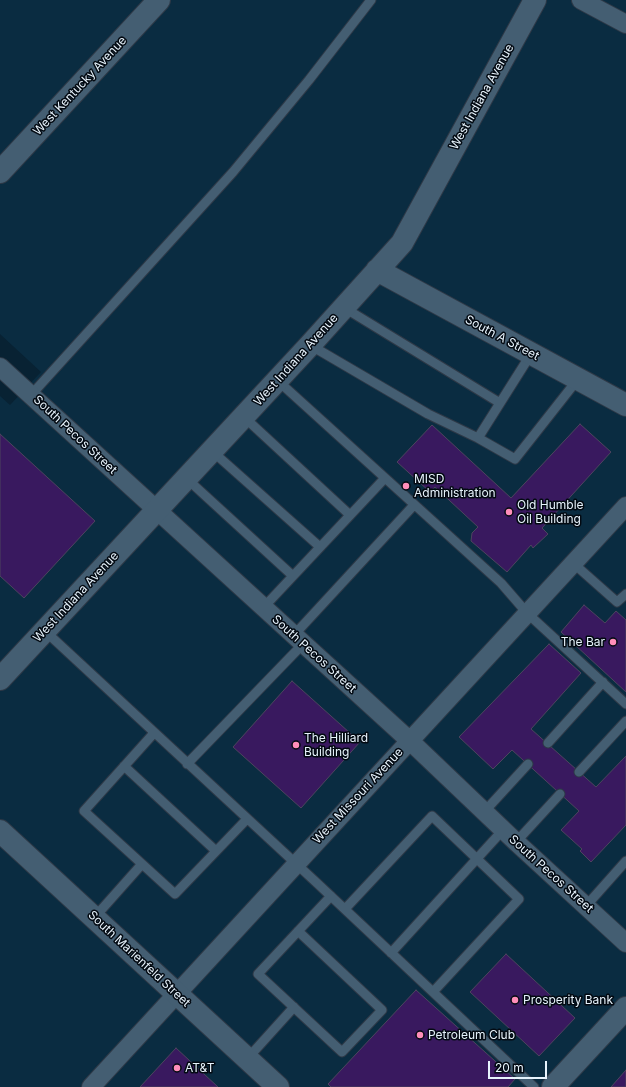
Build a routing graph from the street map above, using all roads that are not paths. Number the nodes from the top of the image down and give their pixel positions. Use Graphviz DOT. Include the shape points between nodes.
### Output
graph roads {
  1 [pos="159,0"];
  2 [pos="371,0"];
  3 [pos="535,0"];
  4 [pos="581,0"];
  5 [pos="626,24"];
  6 [pos="0,172"];
  7 [pos="377,270"];
  8 [pos="343,307"];
  9 [pos="310,345"];
  10 [pos="531,354"];
  11 [pos="0,367"];
  12 [pos="578,379"];
  13 [pos="277,380"];
  14 [pos="31,395"];
  15 [pos="500,403"];
  16 [pos="626,405"];
  17 [pos="243,417"];
  18 [pos="478,438"];
  19 [pos="212,451"];
  20 [pos="186,478"];
  21 [pos="385,478"];
  22 [pos="414,505"];
  23 [pos="626,506"];
  24 [pos="156,511"];
  25 [pos="350,514"];
  26 [pos="320,547"];
  27 [pos="573,563"];
  28 [pos="293,576"];
  29 [pos="626,594"];
  30 [pos="263,608"];
  31 [pos="527,613"];
  32 [pos="45,631"];
  33 [pos="299,640"];
  34 [pos="0,679"];
  35 [pos="603,682"];
  36 [pos="626,704"];
  37 [pos="626,721"];
  38 [pos="154,733"];
  39 [pos="410,740"];
  40 [pos="548,743"];
  41 [pos="188,764"];
  42 [pos="528,764"];
  43 [pos="124,766"];
  44 [pos="579,772"];
  45 [pos="560,794"];
  46 [pos="484,812"];
  47 [pos="247,819"];
  48 [pos="0,831"];
  49 [pos="510,836"];
  50 [pos="216,851"];
  51 [pos="477,859"];
  52 [pos="626,862"];
  53 [pos="142,864"];
  54 [pos="296,864"];
  55 [pos="331,896"];
  56 [pos="586,906"];
  57 [pos="345,909"];
  58 [pos="94,918"];
  59 [pos="298,931"];
  60 [pos="625,939"];
  61 [pos="392,953"];
  62 [pos="433,992"];
  63 [pos="177,994"];
  64 [pos="294,1007"];
  65 [pos="626,1008"];
  66 [pos="247,1058"];
  67 [pos="91,1087"];
  68 [pos="278,1087"];
  69 [pos="534,1087"];
  70 [pos="553,1087"];
  1 -- 6 [label="street, West Kentucky Avenue"];
  2 -- 14 [label="lane" via="234,172"];
  3 -- 7 [label="street, West Indiana Avenue" via="402,244"];
  4 -- 5 [label="street"];
  7 -- 8 [label="street, West Indiana Avenue"];
  7 -- 10 [label="street, South A Street"];
  8 -- 9 [label="street, West Indiana Avenue"];
  8 -- 15 [label="lane"];
  9 -- 13 [label="street, West Indiana Avenue"];
  9 -- 18 [label="lane" via="428,414"];
  10 -- 12 [label="street, South A Street"];
  10 -- 15 [label="lane"];
  11 -- 14 [label="street, South Pecos Street"];
  12 -- 16 [label="street, South A Street"];
  12 -- 18 [label="lane" via="515,459"];
  13 -- 17 [label="street, West Indiana Avenue"];
  13 -- 21 [label="lane"];
  14 -- 24 [label="street, South Pecos Street"];
  15 -- 18 [label="lane"];
  17 -- 19 [label="street, West Indiana Avenue"];
  17 -- 25 [label="lane"];
  19 -- 20 [label="street, West Indiana Avenue"];
  19 -- 26 [label="lane"];
  20 -- 24 [label="street, West Indiana Avenue"];
  20 -- 28 [label="lane"];
  21 -- 22 [label="lane"];
  21 -- 25 [label="lane"];
  22 -- 31 [label="lane" via="501,583"];
  22 -- 33 [label="lane"];
  23 -- 27 [label="street, West Missouri Avenue"];
  24 -- 30 [label="street, South Pecos Street"];
  24 -- 32 [label="street, West Indiana Avenue"];
  25 -- 26 [label="lane"];
  26 -- 28 [label="lane"];
  27 -- 29 [label="lane" via="617,602"];
  27 -- 31 [label="street, West Missouri Avenue"];
  28 -- 30 [label="lane"];
  30 -- 33 [label="street, South Pecos Street"];
  31 -- 35 [label="lane"];
  31 -- 39 [label="street, West Missouri Avenue"];
  32 -- 34 [label="street, West Indiana Avenue"];
  32 -- 38 [label="lane"];
  33 -- 39 [label="street, South Pecos Street"];
  33 -- 41 [label="lane"];
  35 -- 36 [label="lane"];
  35 -- 40 [label="lane"];
  37 -- 44 [label="lane"];
  38 -- 41 [label="lane"];
  38 -- 43 [label="lane"];
  39 -- 46 [label="street, South Pecos Street"];
  39 -- 54 [label="street, West Missouri Avenue"];
  41 -- 47 [label="lane"];
  42 -- 46 [label="lane"];
  43 -- 50 [label="lane"];
  43 -- 53 [label="lane" via="84,811"];
  45 -- 49 [label="lane"];
  46 -- 49 [label="street, South Pecos Street"];
  47 -- 50 [label="lane"];
  47 -- 54 [label="lane"];
  48 -- 58 [label="street, South Marienfeld Street"];
  49 -- 51 [label="lane"];
  49 -- 56 [label="street, South Pecos Street"];
  50 -- 53 [label="lane" via="175,894"];
  51 -- 57 [label="lane" via="432,816"];
  51 -- 61 [label="lane"];
  51 -- 62 [label="lane" via="519,899"];
  52 -- 56 [label="lane"];
  53 -- 58 [label="lane"];
  54 -- 55 [label="lane"];
  54 -- 63 [label="street, West Missouri Avenue"];
  55 -- 57 [label="lane"];
  55 -- 59 [label="lane"];
  56 -- 60 [label="street, South Pecos Street"];
  57 -- 61 [label="lane"];
  58 -- 63 [label="street, South Marienfeld Street"];
  59 -- 64 [label="lane" via="258,974"];
  59 -- 64 [label="lane" via="382,1010 342,1052"];
  61 -- 62 [label="lane"];
  62 -- 69 [label="lane"];
  63 -- 66 [label="street, South Marienfeld Street"];
  63 -- 67 [label="street, West Missouri Avenue"];
  64 -- 66 [label="lane"];
  65 -- 70 [label="street"];
  66 -- 68 [label="street, South Marienfeld Street"];
}
